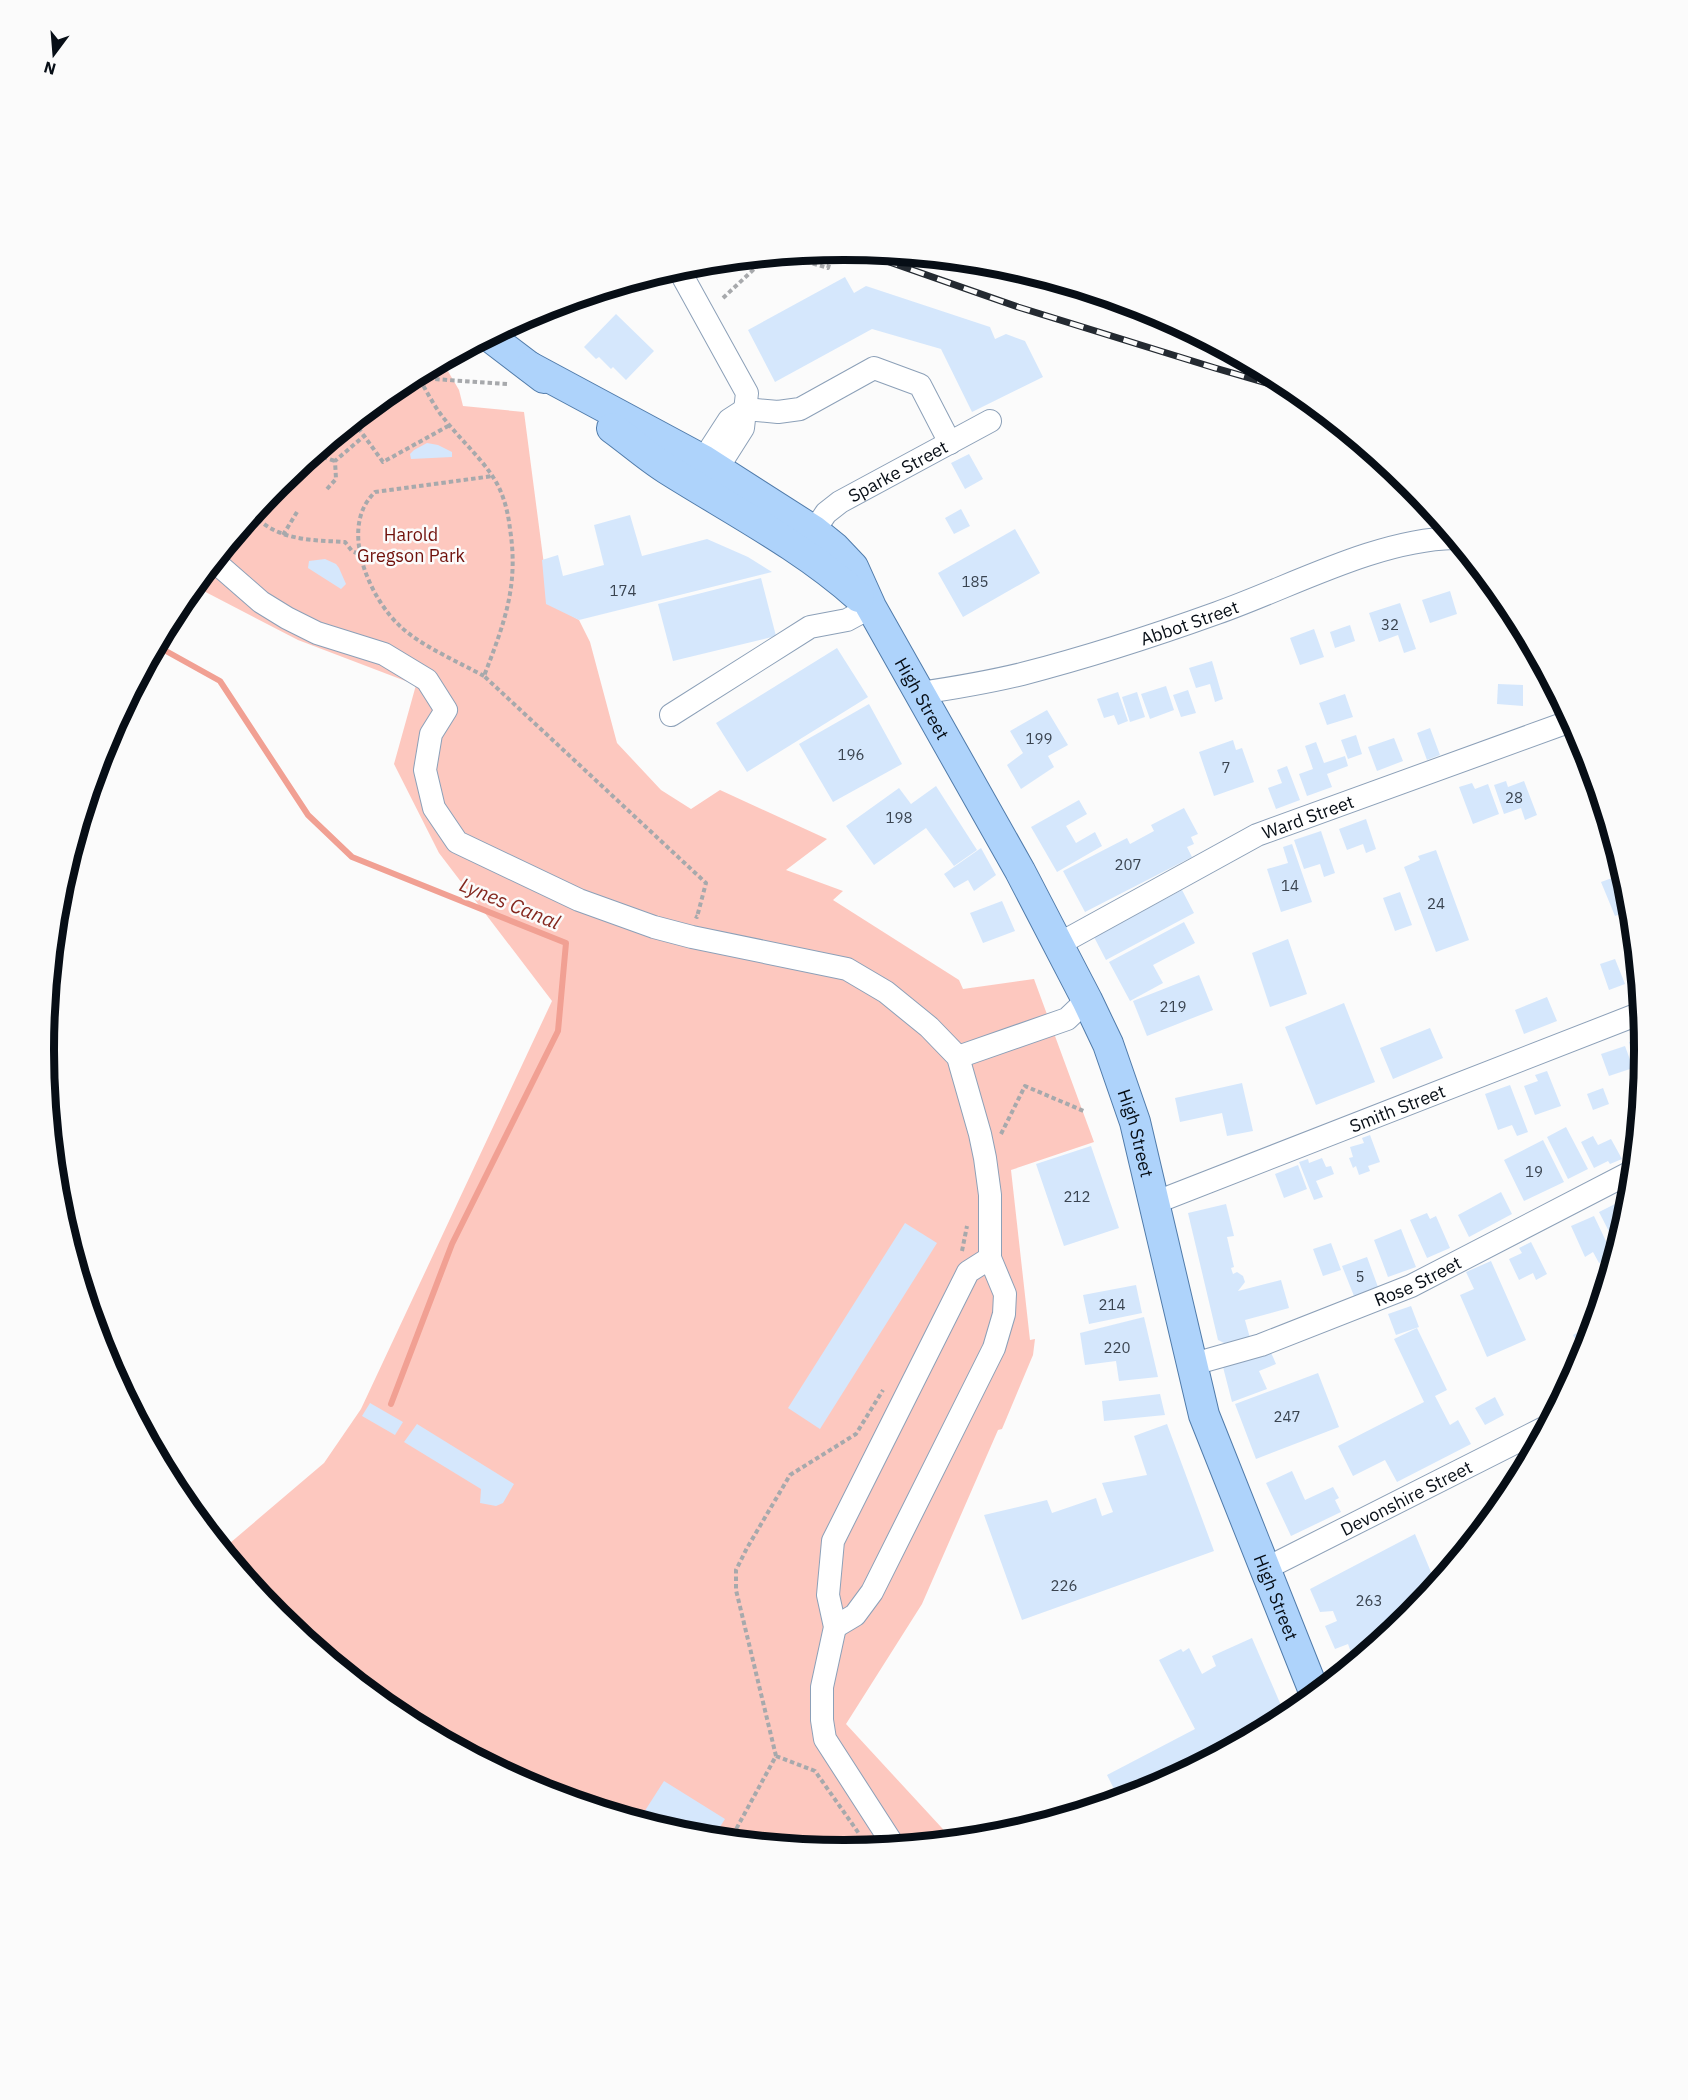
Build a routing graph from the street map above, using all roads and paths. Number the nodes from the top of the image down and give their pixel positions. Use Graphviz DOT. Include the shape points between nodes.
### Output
graph roads {
  1 [pos="806,261"];
  2 [pos="830,261"];
  3 [pos="758,265"];
  4 [pos="683,277"];
  5 [pos="723,298"];
  6 [pos="493,342"];
  7 [pos="518,375"];
  8 [pos="430,378"];
  9 [pos="422,383"];
  10 [pos="746,409"];
  11 [pos="990,421"];
  12 [pos="450,425"];
  13 [pos="358,427"];
  14 [pos="617,432"];
  15 [pos="364,436"];
  16 [pos="950,443"];
  17 [pos="325,455"];
  18 [pos="335,461"];
  19 [pos="707,468"];
  20 [pos="493,477"];
  21 [pos="327,489"];
  22 [pos="297,512"];
  23 [pos="258,520"];
  24 [pos="283,535"];
  25 [pos="800,537"];
  26 [pos="1446,539"];
  27 [pos="361,555"];
  28 [pos="220,566"];
  29 [pos="871,607"];
  30 [pos="484,676"];
  31 [pos="920,693"];
  32 [pos="671,715"];
  33 [pos="1563,724"];
  34 [pos="698,917"];
  35 [pos="1059,944"];
  36 [pos="1087,1000"];
  37 [pos="1633,1016"];
  38 [pos="958,1057"];
  39 [pos="1086,1112"];
  40 [pos="999,1138"];
  41 [pos="1623,1176"];
  42 [pos="1154,1203"];
  43 [pos="968,1222"];
  44 [pos="962,1253"];
  45 [pos="990,1258"];
  46 [pos="1191,1365"];
  47 [pos="888,1383"];
  48 [pos="1535,1433"];
  49 [pos="1265,1569"];
  50 [pos="835,1627"];
  51 [pos="1312,1686"];
  52 [pos="776,1756"];
  53 [pos="735,1832"];
  54 [pos="862,1838"];
  55 [pos="889,1838"];
  1 -- 2 [label="path" via="828,268"];
  3 -- 5 [label="path"];
  4 -- 10 [label="street" via="744,386"];
  6 -- 7 [label="main road, High Street"];
  7 -- 8 [label="path"];
  7 -- 14 [label="main road, High Street"];
  7 -- 19 [label="main road, High Street"];
  9 -- 12 [label="path"];
  10 -- 16 [label="street" via="800,410 874,368 920,385"];
  10 -- 19 [label="street" via="729,420"];
  11 -- 16 [label="street, Sparke Street"];
  12 -- 15 [label="path" via="383,462"];
  12 -- 20 [label="path"];
  13 -- 15 [label="path"];
  14 -- 19 [label="main road"];
  14 -- 25 [label="main road, High Street" via="665,468"];
  15 -- 18 [label="path"];
  16 -- 25 [label="street, Sparke Street" via="840,502"];
  17 -- 18 [label="path"];
  18 -- 21 [label="path" via="336,479"];
  19 -- 25 [label="main road" via="746,501"];
  20 -- 27 [label="path" via="375,492 364,508 359,526"];
  20 -- 30 [label="path" via="509,519 514,575 501,631"];
  22 -- 24 [label="path"];
  23 -- 24 [label="path"];
  24 -- 27 [label="path" via="345,542"];
  25 -- 29 [label="main road, High Street"];
  26 -- 31 [label="street, Abbot Street" via="1381,551 1218,613 1074,660"];
  27 -- 30 [label="path" via="380,603 402,628"];
  28 -- 38 [label="street" via="261,602 287,618 317,633 384,654 427,680 446,710 431,734 425,770 434,808 457,842 579,900 654,927 847,969 886,992"];
  29 -- 31 [label="main road, High Street"];
  29 -- 32 [label="street" via="847,620 810,627"];
  30 -- 34 [label="path" via="706,883"];
  31 -- 35 [label="main road, High Street"];
  33 -- 35 [label="street, Ward Street" via="1257,835"];
  35 -- 36 [label="main road, High Street"];
  36 -- 38 [label="street" via="1067,1019"];
  36 -- 42 [label="main road, High Street" via="1128,1099"];
  37 -- 42 [label="street, Smith Street"];
  38 -- 45 [label="street" via="985,1158 990,1195"];
  39 -- 40 [label="path" via="1025,1086"];
  41 -- 46 [label="street, Rose Street" via="1411,1286 1261,1345"];
  42 -- 46 [label="main road, High Street"];
  43 -- 44 [label="path"];
  45 -- 50 [label="street" via="968,1272 833,1541 828,1595"];
  45 -- 50 [label="street" via="1005,1294 1004,1314 994,1348 872,1592 855,1614"];
  46 -- 49 [label="main road, High Street" via="1204,1415"];
  47 -- 52 [label="path" via="856,1434 790,1475 736,1570 736,1590"];
  48 -- 49 [label="street, Devonshire Street"];
  49 -- 51 [label="main road, High Street"];
  50 -- 55 [label="street" via="822,1687 825,1739"];
  52 -- 53 [label="path"];
  52 -- 54 [label="path" via="815,1771"];
}
